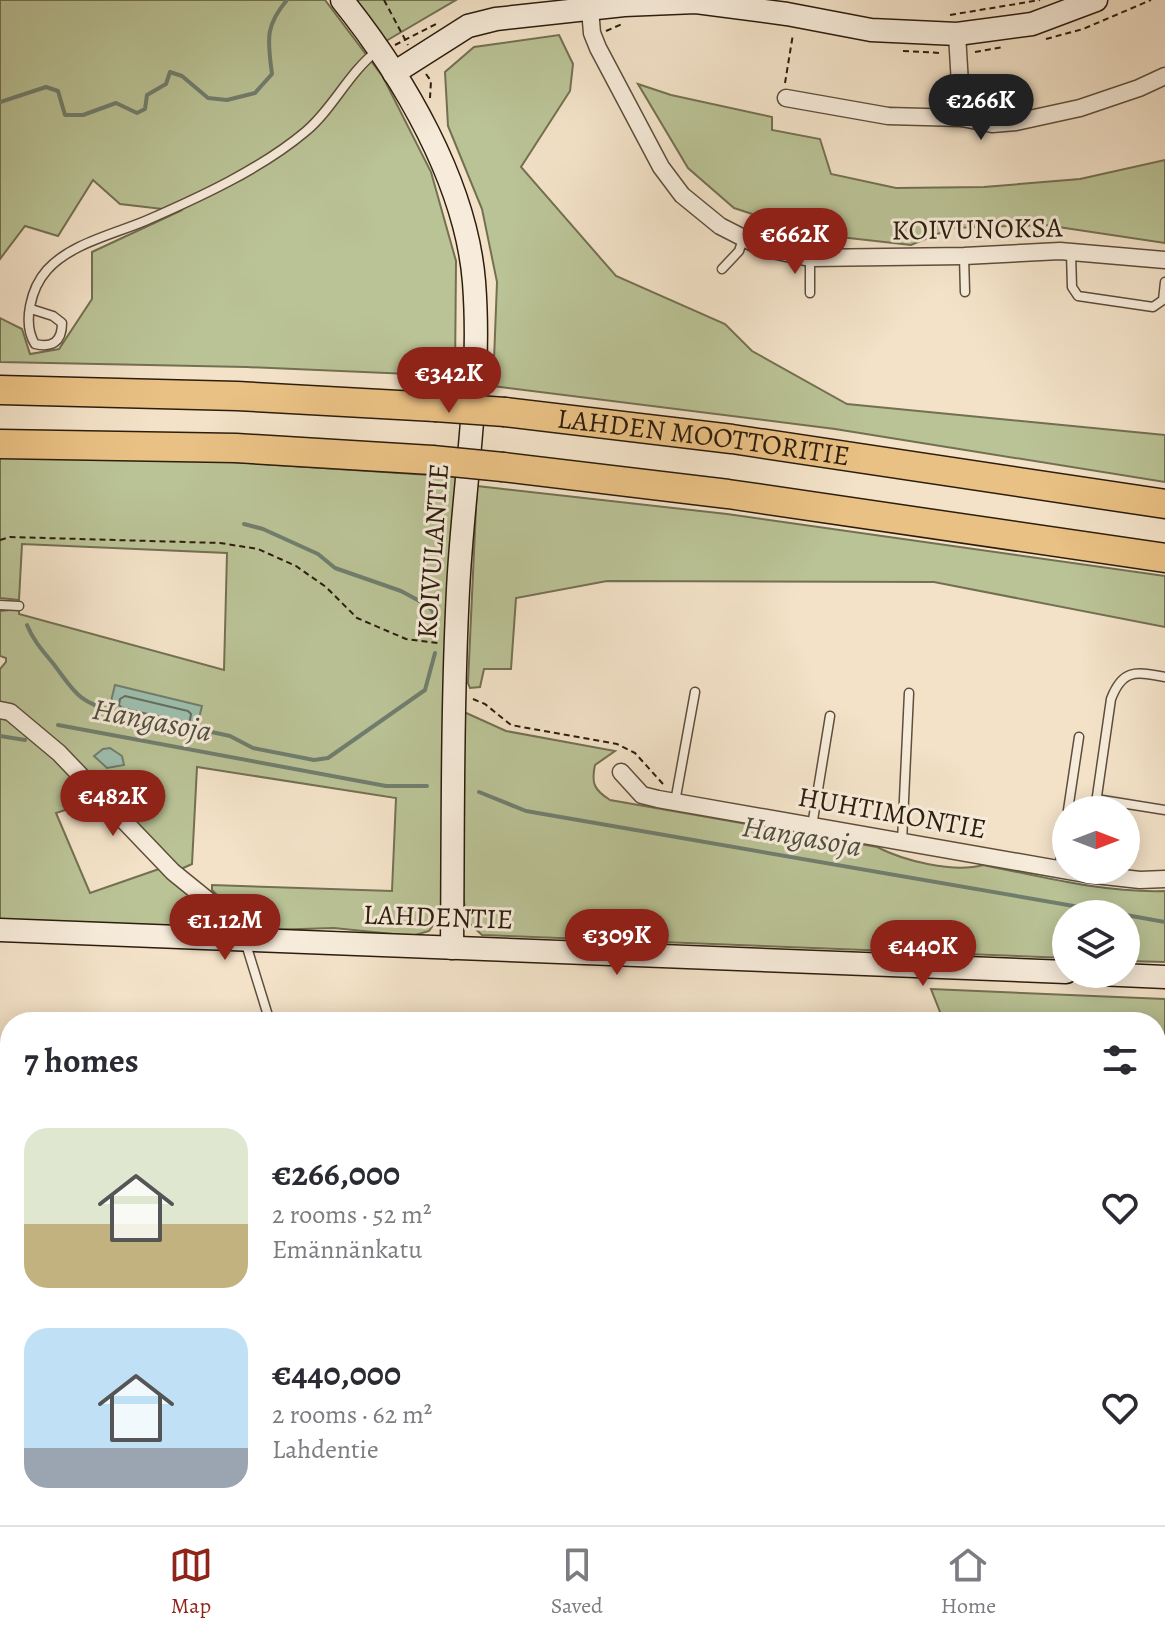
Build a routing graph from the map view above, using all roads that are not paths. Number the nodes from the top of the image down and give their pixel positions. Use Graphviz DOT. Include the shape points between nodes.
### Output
graph roads {
  1 [pos="342,0"];
  2 [pos="1096,0"];
  3 [pos="590,9"];
  4 [pos="954,34"];
  5 [pos="379,50"];
  6 [pos="394,73"];
  7 [pos="1165,76"];
  8 [pos="786,98"];
  9 [pos="962,118"];
  10 [pos="743,239"];
  11 [pos="1071,252"];
  12 [pos="964,256"];
  13 [pos="810,258"];
  14 [pos="1165,260"];
  15 [pos="722,269"];
  16 [pos="1165,282"];
  17 [pos="965,292"];
  18 [pos="810,293"];
  19 [pos="31,309"];
  20 [pos="0,390"];
  21 [pos="0,444"];
  22 [pos="1165,504"];
  23 [pos="1165,558"];
  24 [pos="0,605"];
  25 [pos="19,606"];
  26 [pos="1165,677"];
  27 [pos="695,692"];
  28 [pos="909,693"];
  29 [pos="0,710"];
  30 [pos="830,716"];
  31 [pos="1079,737"];
  32 [pos="621,772"];
  33 [pos="676,795"];
  34 [pos="1070,796"];
  35 [pos="1096,796"];
  36 [pos="1140,806"];
  37 [pos="1165,810"];
  38 [pos="812,826"];
  39 [pos="902,842"];
  40 [pos="1052,868"];
  41 [pos="1165,879"];
  42 [pos="1140,880"];
  43 [pos="0,930"];
  44 [pos="245,940"];
  45 [pos="452,948"];
  46 [pos="1052,971"];
  47 [pos="1140,976"];
  48 [pos="1165,977"];
  49 [pos="267,1012"];
  1 -- 5 [label="street, KOIVULANTIE"];
  2 -- 4 [label="street" via="1032,24"];
  3 -- 4 [label="street" via="696,2 871,30"];
  3 -- 6 [label="street" via="468,26"];
  3 -- 10 [label="street, KOIVUNOKSA" via="592,33 661,167 682,195"];
  4 -- 9 [label="street"];
  5 -- 6 [label="street, KOIVULANTIE"];
  5 -- 19 [label="lane" via="362,62 307,131 257,166 69,252 47,269"];
  6 -- 45 [label="street, KOIVULANTIE" via="441,162 461,217 474,279 476,378 458,589"];
  7 -- 9 [label="street" via="1080,108 1016,122"];
  8 -- 9 [label="street" via="888,116"];
  10 -- 13 [label="street, KOIVUNOKSA"];
  10 -- 15 [label="lane"];
  11 -- 12 [label="street, KOIVUNOKSA"];
  11 -- 14 [label="street, KOIVUNOKSA"];
  11 -- 16 [label="lane" via="1072,287 1078,296 1153,307 1163,300"];
  12 -- 13 [label="street, KOIVUNOKSA"];
  12 -- 17 [label="lane"];
  13 -- 18 [label="lane"];
  19 -- 19 [label="lane" via="29,335 35,344 56,343 62,323"];
  20 -- 22 [label="highway, LAHDEN MOOTTORITIE, bridge" via="237,396 505,412 732,439"];
  21 -- 23 [label="highway, LAHDEN MOOTTORITIE, bridge" via="236,448 432,460 728,494"];
  24 -- 25 [label="lane"];
  26 -- 35 [label="lane" via="1129,674 1116,685"];
  27 -- 33 [label="lane"];
  28 -- 39 [label="lane"];
  29 -- 44 [label="street" via="10,712 59,753 173,872 231,919"];
  30 -- 38 [label="lane"];
  31 -- 34 [label="lane"];
  32 -- 33 [label="street, HUHTIMONTIE" via="642,795"];
  33 -- 38 [label="street, HUHTIMONTIE"];
  36 -- 37 [label="lane"];
  38 -- 39 [label="street, HUHTIMONTIE"];
  39 -- 40 [label="street, HUHTIMONTIE"];
  41 -- 42 [label="street, HUHTIMONTIE"];
  43 -- 44 [label="street, LAHDENTIE"];
  44 -- 45 [label="street, LAHDENTIE"];
  44 -- 49 [label="lane"];
  45 -- 46 [label="street, LAHDENTIE"];
  47 -- 48 [label="street"];
}
